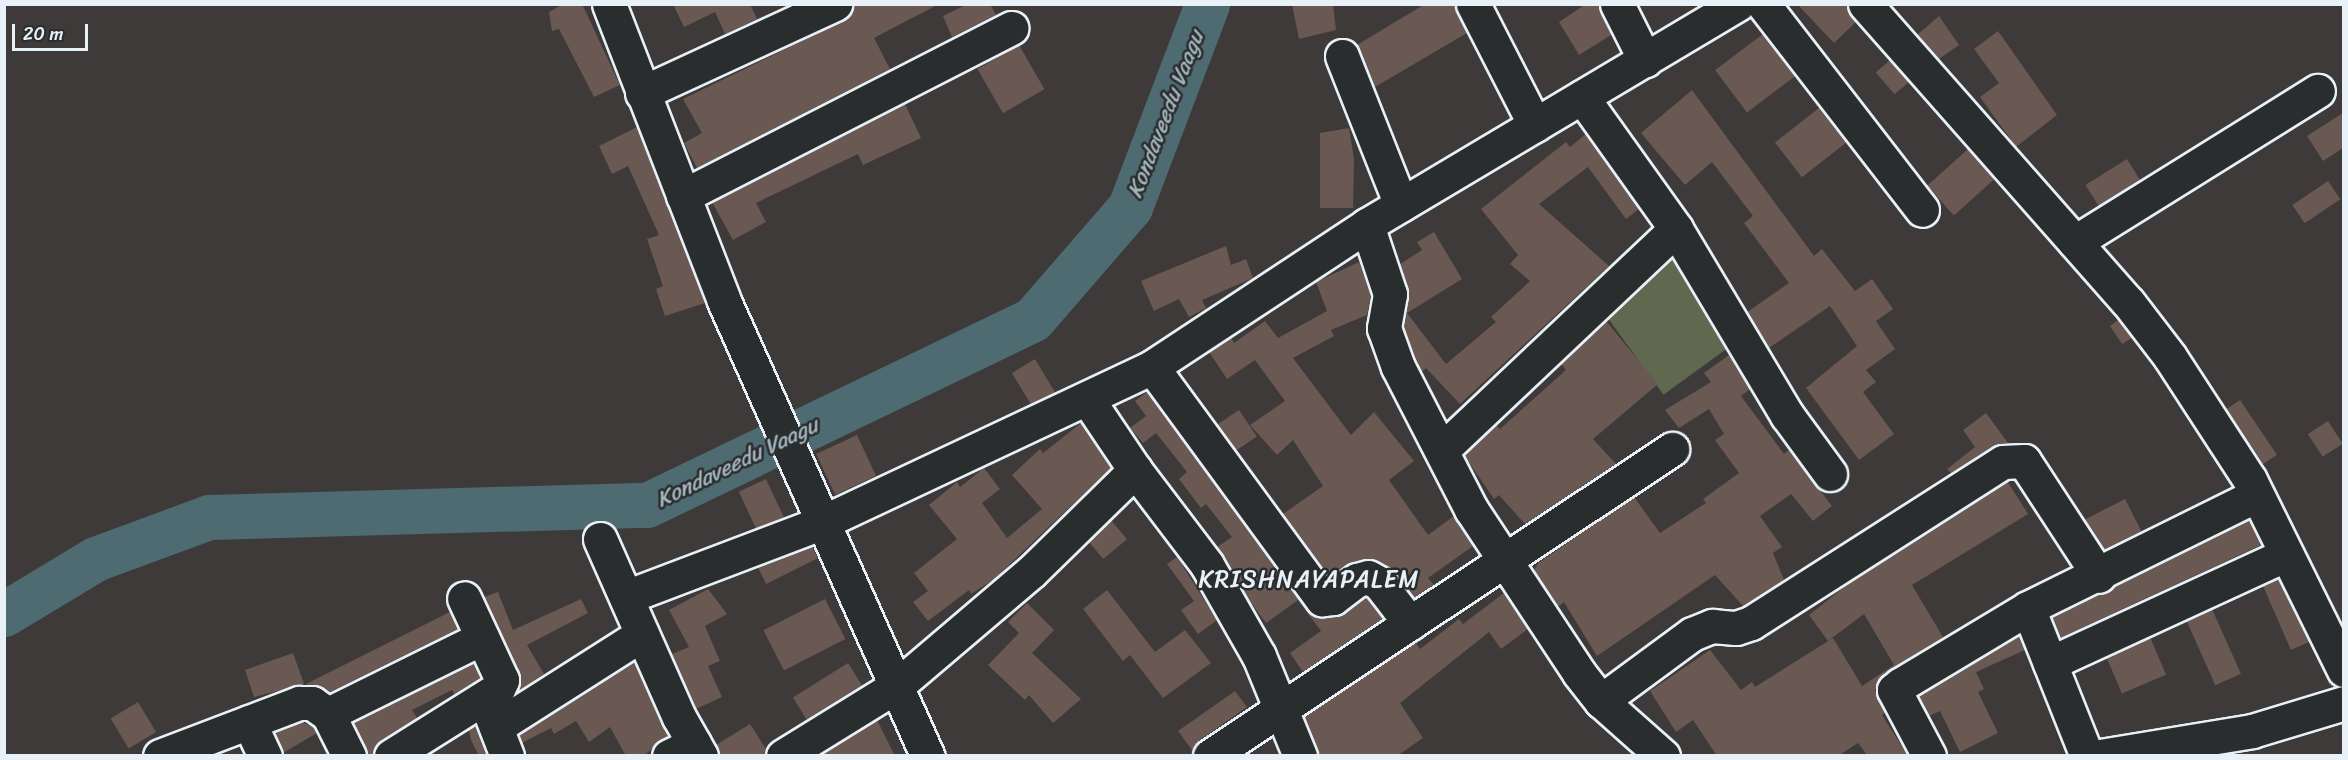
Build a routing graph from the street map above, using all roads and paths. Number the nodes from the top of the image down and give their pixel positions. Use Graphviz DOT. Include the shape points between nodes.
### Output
graph roads {
  1 [pos="835,4"];
  2 [pos="1473,4"];
  3 [pos="1617,4"];
  4 [pos="1738,4"];
  5 [pos="1763,4"];
  6 [pos="1864,4"];
  7 [pos="615,7"];
  8 [pos="1012,28"];
  9 [pos="1342,56"];
  10 [pos="1645,60"];
  11 [pos="2318,91"];
  12 [pos="642,93"];
  13 [pos="1582,97"];
  14 [pos="1535,125"];
  15 [pos="683,196"];
  16 [pos="1401,204"];
  17 [pos="1922,210"];
  18 [pos="1367,225"];
  19 [pos="1676,229"];
  20 [pos="2075,242"];
  21 [pos="1152,367"];
  22 [pos="1088,400"];
  23 [pos="1672,449"];
  24 [pos="1442,450"];
  25 [pos="1135,470"];
  26 [pos="1830,474"];
  27 [pos="2254,496"];
  28 [pos="823,522"];
  29 [pos="600,539"];
  30 [pos="2285,555"];
  31 [pos="1504,557"];
  32 [pos="2099,576"];
  33 [pos="626,597"];
  34 [pos="464,598"];
  35 [pos="2028,608"];
  36 [pos="1410,623"];
  37 [pos="642,634"];
  38 [pos="482,638"];
  39 [pos="2050,663"];
  40 [pos="2343,670"];
  41 [pos="898,685"];
  42 [pos="1601,701"];
  43 [pos="2343,703"];
  44 [pos="1280,709"];
  45 [pos="328,714"];
  46 [pos="249,722"];
  47 [pos="496,727"];
  48 [pos="688,752"];
  49 [pos="175,753"];
  50 [pos="344,754"];
  51 [pos="926,755"];
  52 [pos="265,756"];
  53 [pos="391,756"];
  54 [pos="783,756"];
  55 [pos="1210,756"];
  56 [pos="1300,756"];
  57 [pos="1663,756"];
  58 [pos="1929,756"];
  59 [pos="2087,756"];
  60 [pos="2100,756"];
  1 -- 12 [label="street"];
  2 -- 14 [label="street"];
  3 -- 10 [label="street"];
  4 -- 10 [label="street"];
  5 -- 17 [label="street"];
  6 -- 20 [label="street"];
  7 -- 12 [label="street"];
  8 -- 15 [label="street"];
  9 -- 16 [label="street"];
  10 -- 13 [label="street"];
  11 -- 20 [label="street"];
  12 -- 15 [label="street"];
  13 -- 14 [label="street"];
  13 -- 19 [label="street"];
  14 -- 16 [label="street"];
  15 -- 28 [label="street" via="724,301"];
  16 -- 18 [label="street"];
  18 -- 21 [label="street"];
  18 -- 24 [label="street" via="1390,294 1384,328 1398,367"];
  19 -- 24 [label="street"];
  19 -- 26 [label="street" via="1787,415"];
  20 -- 27 [label="street" via="2170,357 2250,480"];
  21 -- 22 [label="street"];
  21 -- 36 [label="street" via="1322,599 1333,598 1368,577 1379,583"];
  22 -- 25 [label="street"];
  22 -- 28 [label="street"];
  23 -- 31 [label="street"];
  24 -- 31 [label="street" via="1471,509"];
  25 -- 41 [label="street" via="1019,584"];
  25 -- 44 [label="street" via="1207,565 1259,656"];
  27 -- 30 [label="street"];
  27 -- 32 [label="street"];
  28 -- 33 [label="street"];
  28 -- 41 [label="street"];
  29 -- 33 [label="street"];
  30 -- 39 [label="street"];
  30 -- 40 [label="street"];
  31 -- 36 [label="street"];
  31 -- 42 [label="street"];
  32 -- 35 [label="street"];
  32 -- 42 [label="street" via="2024,461 2004,462 1751,623 1736,628 1712,626 1692,634"];
  33 -- 37 [label="street"];
  34 -- 38 [label="street"];
  35 -- 39 [label="street"];
  35 -- 58 [label="street" via="1894,690"];
  36 -- 44 [label="street"];
  37 -- 47 [label="street"];
  37 -- 48 [label="street"];
  38 -- 45 [label="street"];
  38 -- 47 [label="street" via="502,680"];
  39 -- 59 [label="street"];
  41 -- 51 [label="street"];
  41 -- 54 [label="street"];
  42 -- 57 [label="street"];
  43 -- 60 [label="street" via="2252,731"];
  44 -- 55 [label="street"];
  44 -- 56 [label="street"];
  45 -- 46 [label="street" via="312,703 299,703"];
  45 -- 50 [label="street"];
  46 -- 49 [label="street"];
  46 -- 52 [label="street"];
  47 -- 53 [label="street"];
}
